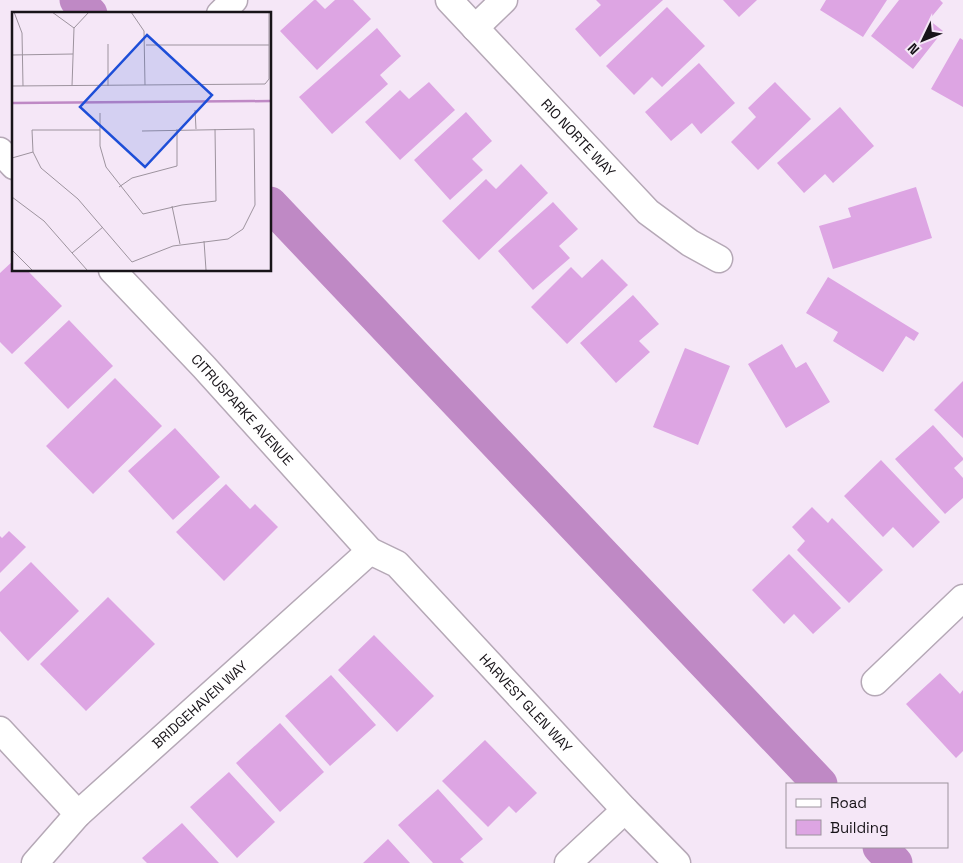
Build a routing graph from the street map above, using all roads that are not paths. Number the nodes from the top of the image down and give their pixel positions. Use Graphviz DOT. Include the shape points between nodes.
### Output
graph roads {
  1 [pos="234,0"];
  2 [pos="449,0"];
  3 [pos="504,0"];
  4 [pos="222,12"];
  5 [pos="475,28"];
  6 [pos="0,151"];
  7 [pos="12,164"];
  8 [pos="719,259"];
  9 [pos="113,271"];
  10 [pos="370,551"];
  11 [pos="963,598"];
  12 [pos="876,682"];
  13 [pos="0,730"];
  14 [pos="626,810"];
  15 [pos="78,814"];
  16 [pos="35,863"];
  17 [pos="568,863"];
  18 [pos="677,863"];
  1 -- 4 [label="street"];
  2 -- 5 [label="street, RIO NORTE WAY"];
  3 -- 5 [label="street"];
  5 -- 8 [label="street, RIO NORTE WAY" via="648,212 690,243"];
  6 -- 7 [label="street"];
  9 -- 10 [label="street, CITRUSPARKE AVENUE"];
  10 -- 14 [label="street, HARVEST GLEN WAY" via="397,564"];
  10 -- 15 [label="street, BRIDGEHAVEN WAY"];
  11 -- 12 [label="street"];
  13 -- 15 [label="street"];
  14 -- 17 [label="street"];
  14 -- 18 [label="street, HARVEST GLEN WAY"];
  15 -- 16 [label="street, BRIDGEHAVEN WAY"];
}
